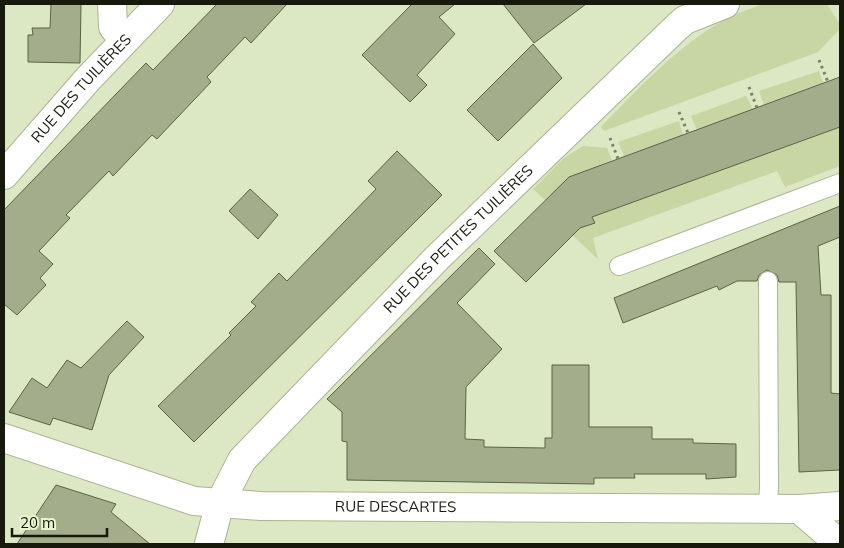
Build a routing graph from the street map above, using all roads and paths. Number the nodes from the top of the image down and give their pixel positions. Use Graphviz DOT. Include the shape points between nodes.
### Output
graph roads {
  1 [pos="112,4"];
  2 [pos="160,4"];
  3 [pos="725,4"];
  4 [pos="124,40"];
  5 [pos="819,60"];
  6 [pos="828,82"];
  7 [pos="748,86"];
  8 [pos="757,108"];
  9 [pos="679,112"];
  10 [pos="688,133"];
  11 [pos="610,138"];
  12 [pos="618,159"];
  13 [pos="6,168"];
  14 [pos="840,183"];
  15 [pos="619,266"];
  16 [pos="768,281"];
  17 [pos="4,438"];
  18 [pos="220,503"];
  19 [pos="840,506"];
  20 [pos="767,509"];
  21 [pos="799,509"];
  22 [pos="209,544"];
  23 [pos="840,544"];
  1 -- 4 [label="street" via="113,27"];
  2 -- 4 [label="street, RUE DES TUILIÈRES"];
  3 -- 18 [label="street, RUE DES PETITES TUILIÈRES" via="685,20 437,258 242,460"];
  4 -- 13 [label="street, RUE DES TUILIÈRES"];
  5 -- 6 [label="path"];
  7 -- 8 [label="path"];
  9 -- 10 [label="path"];
  11 -- 12 [label="path"];
  14 -- 15 [label="lane"];
  16 -- 20 [label="lane"];
  17 -- 18 [label="street, RUE DESCARTES" via="194,501"];
  18 -- 20 [label="street, RUE DESCARTES" via="261,506"];
  18 -- 22 [label="street, RUE DES PETITES TUILIÈRES"];
  19 -- 21 [label="street, RUE DESCARTES"];
  20 -- 21 [label="street, RUE DESCARTES"];
  21 -- 23 [label="street"];
}
